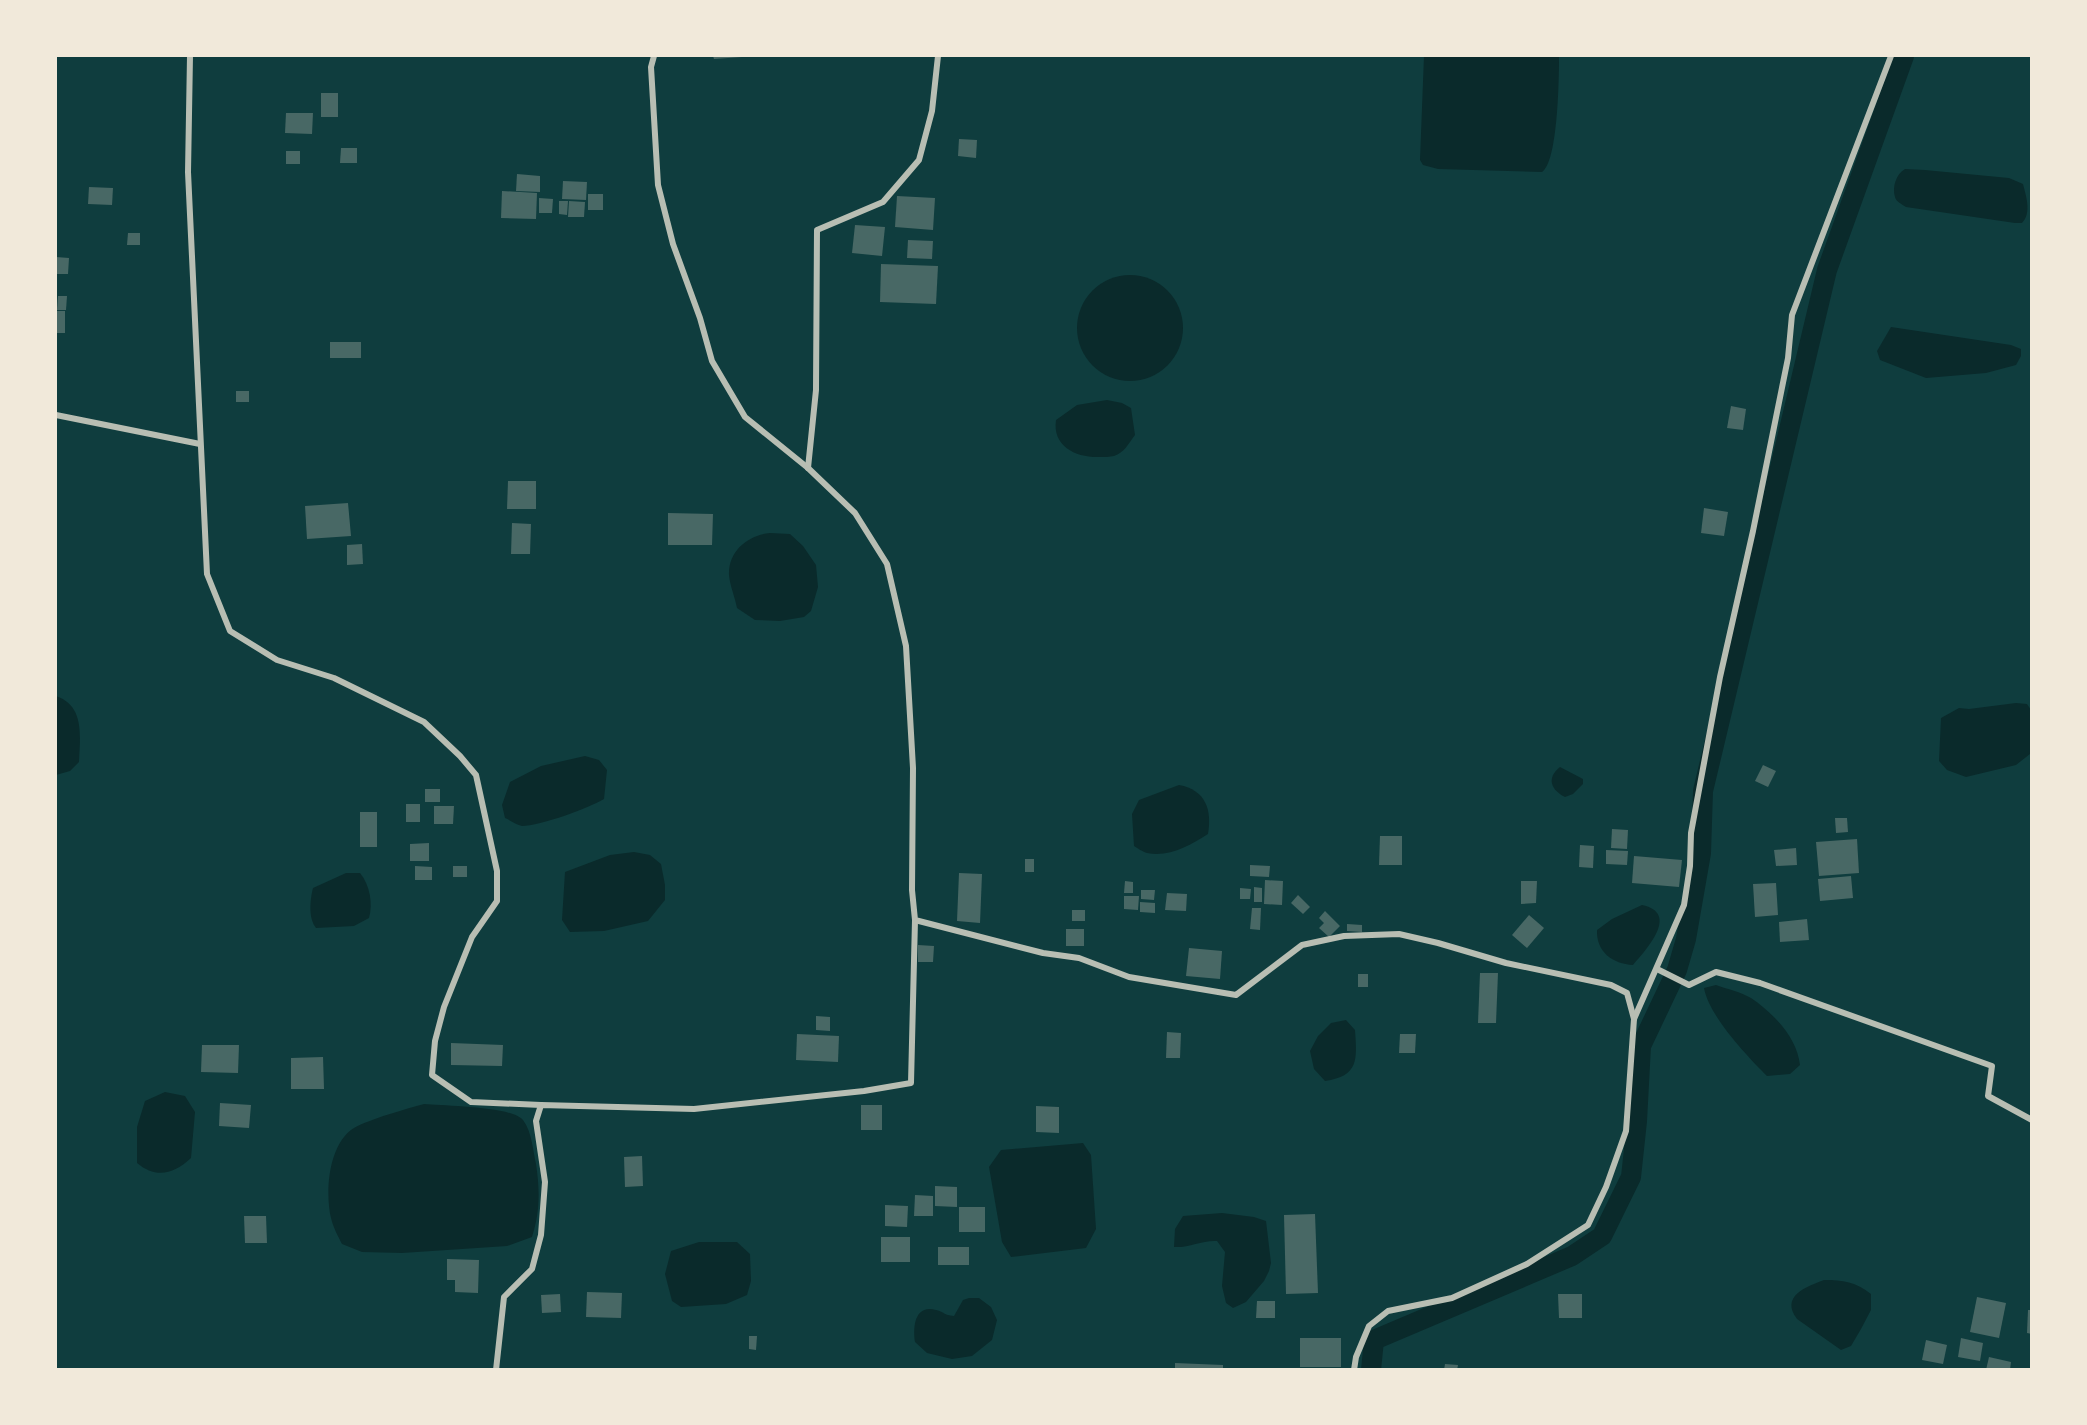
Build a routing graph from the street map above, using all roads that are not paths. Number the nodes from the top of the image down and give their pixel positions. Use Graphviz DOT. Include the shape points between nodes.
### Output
graph roads {
  1 [pos="190,56"];
  2 [pos="654,56"];
  3 [pos="938,56"];
  4 [pos="1892,56"];
  5 [pos="56,415"];
  6 [pos="200,444"];
  7 [pos="808,468"];
  8 [pos="915,920"];
  9 [pos="1657,969"];
  10 [pos="1634,1019"];
  11 [pos="541,1105"];
  12 [pos="2031,1120"];
  13 [pos="496,1370"];
  14 [pos="1354,1370"];
  1 -- 6 [label="street" via="188,172"];
  2 -- 7 [label="street" via="651,67 658,185 712,361 745,417"];
  3 -- 7 [label="street" via="932,111 919,160 883,202 817,230 816,390"];
  4 -- 9 [label="street" via="1792,315 1788,358 1691,833 1684,904"];
  5 -- 6 [label="street"];
  6 -- 11 [label="street" via="207,574 230,631 277,660 334,678 424,722 476,775 497,871 497,901 472,937 444,1007 432,1075 471,1102"];
  7 -- 8 [label="street" via="855,513 887,564 906,646"];
  8 -- 10 [label="street" via="1079,958 1130,976 1236,995 1302,945 1344,936 1399,934 1611,986 1627,993"];
  8 -- 11 [label="street" via="911,1083 694,1109"];
  9 -- 10 [label="street"];
  9 -- 12 [label="street" via="1689,985 1716,972 1760,983 1992,1066 1988,1096"];
  10 -- 14 [label="street" via="1626,1131 1588,1225 1527,1264 1452,1299 1388,1311 1369,1326"];
  11 -- 13 [label="street" via="536,1121 545,1182 541,1235 532,1269 504,1297"];
}
